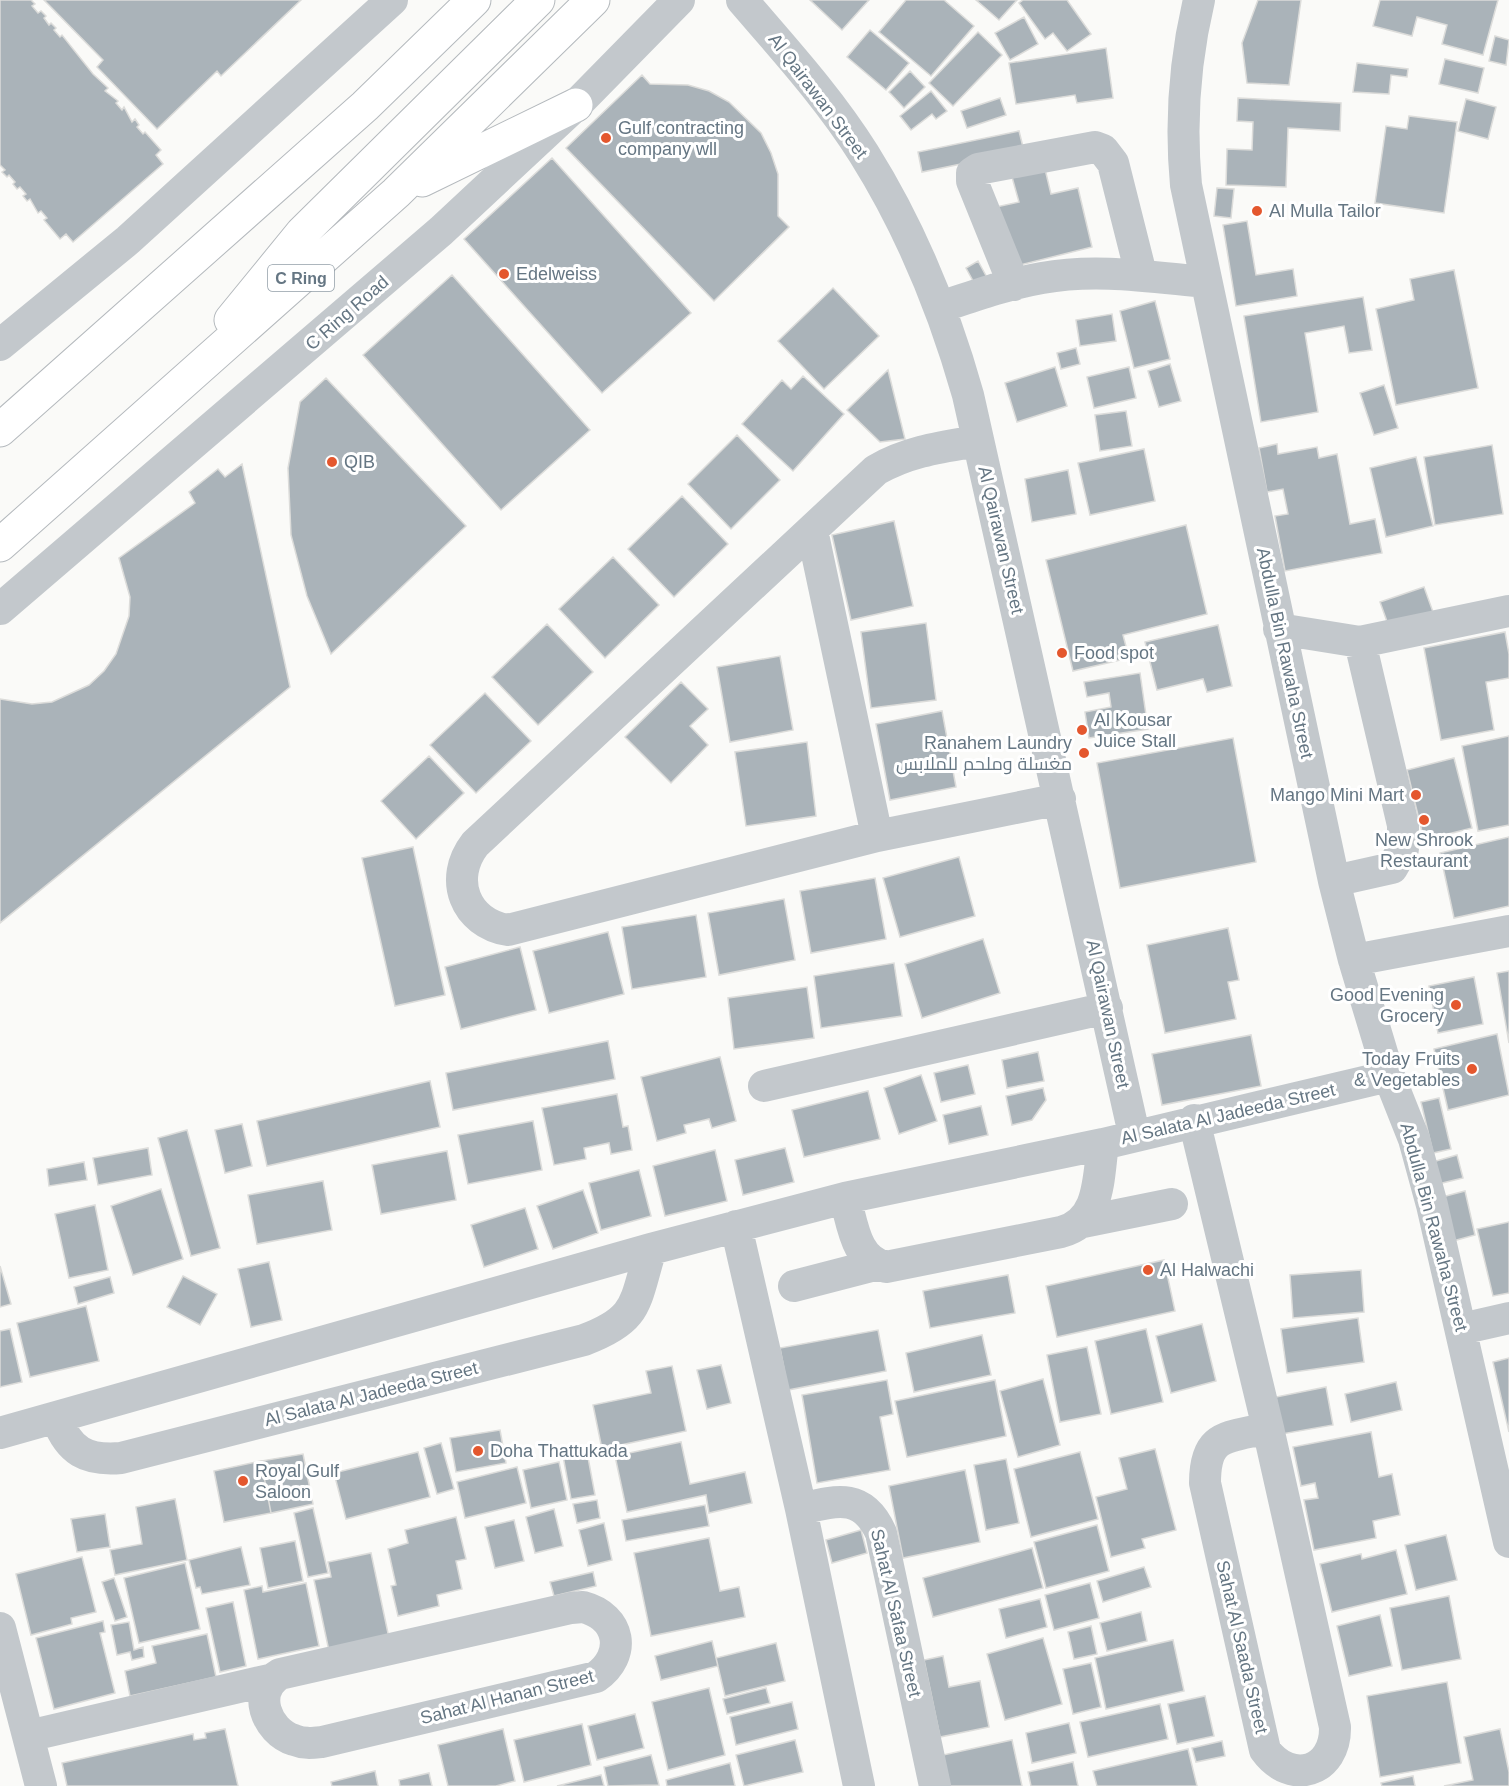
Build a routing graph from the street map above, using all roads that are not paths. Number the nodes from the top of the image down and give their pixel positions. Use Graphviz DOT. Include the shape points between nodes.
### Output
graph roads {
  1 [pos="393,0"];
  2 [pos="474,0"];
  3 [pos="538,0"];
  4 [pos="593,0"];
  5 [pos="679,0"];
  6 [pos="742,0"];
  7 [pos="1199,0"];
  8 [pos="576,105"];
  9 [pos="396,193"];
  10 [pos="1141,274"];
  11 [pos="1206,282"];
  12 [pos="1014,285"];
  13 [pos="940,307"];
  14 [pos="0,345"];
  15 [pos="174,392"];
  16 [pos="0,430"];
  17 [pos="978,441"];
  18 [pos="812,530"];
  19 [pos="0,545"];
  20 [pos="0,609"];
  21 [pos="1509,611"];
  22 [pos="1279,629"];
  23 [pos="1360,642"];
  24 [pos="1060,799"];
  25 [pos="878,836"];
  26 [pos="1334,881"];
  27 [pos="1509,931"];
  28 [pos="1354,960"];
  29 [pos="1107,1008"];
  30 [pos="1389,1076"];
  31 [pos="764,1086"];
  32 [pos="1194,1120"];
  33 [pos="1134,1134"];
  34 [pos="1103,1144"];
  35 [pos="845,1198"];
  36 [pos="1172,1204"];
  37 [pos="1083,1222"];
  38 [pos="736,1226"];
  39 [pos="651,1249"];
  40 [pos="875,1265"];
  41 [pos="794,1286"];
  42 [pos="1509,1318"];
  43 [pos="1461,1329"];
  44 [pos="57,1419"];
  45 [pos="1268,1428"];
  46 [pos="0,1433"];
  47 [pos="801,1509"];
  48 [pos="1509,1542"];
  49 [pos="0,1628"];
  50 [pos="269,1680"];
  51 [pos="28,1736"];
  52 [pos="41,1786"];
  53 [pos="859,1786"];
  54 [pos="935,1786"];
  1 -- 14 [label="street" via="128,240"];
  2 -- 16 [label="highway" via="365,106"];
  3 -- 15 [label="highway" via="302,233"];
  4 -- 9 [label="highway, C Ring"];
  5 -- 8 [label="street, C Ring Road"];
  6 -- 13 [label="street, Al Qairawan Street" via="830,106 863,153 903,223"];
  7 -- 11 [label="street, Abdulla Bin Rawaha Street" via="1183,89 1182,137 1186,185"];
  8 -- 9 [label="highway"];
  8 -- 20 [label="street, C Ring Road" via="371,292"];
  9 -- 15 [label="highway, C Ring"];
  10 -- 11 [label="street"];
  10 -- 12 [label="street" via="1069,275"];
  10 -- 12 [label="street" via="1113,163 1103,150 1095,147 972,173"];
  11 -- 22 [label="street, Abdulla Bin Rawaha Street"];
  12 -- 13 [label="street"];
  13 -- 17 [label="street, Al Qairawan Street" via="956,351"];
  15 -- 19 [label="highway, C Ring"];
  17 -- 18 [label="street" via="896,458 876,470"];
  17 -- 24 [label="street, Al Qairawan Street"];
  18 -- 25 [label="street"];
  18 -- 25 [label="street" via="475,844 464,863 462,885 471,910 481,921 508,930"];
  21 -- 23 [label="street"];
  22 -- 23 [label="street"];
  22 -- 26 [label="street, Abdulla Bin Rawaha Street"];
  23 -- 26 [label="street" via="1403,825 1403,849 1392,868"];
  24 -- 25 [label="street"];
  24 -- 29 [label="street, Al Qairawan Street"];
  26 -- 28 [label="street, Abdulla Bin Rawaha Street"];
  27 -- 28 [label="street"];
  28 -- 30 [label="street, Abdulla Bin Rawaha Street"];
  29 -- 31 [label="street"];
  29 -- 33 [label="street, Al Qairawan Street"];
  30 -- 32 [label="street, Al Salata Al Jadeeda Street"];
  30 -- 43 [label="street, Abdulla Bin Rawaha Street" via="1414,1140"];
  32 -- 33 [label="street, Al Salata Al Jadeeda Street"];
  32 -- 45 [label="street, Sahat Al Saada Street"];
  33 -- 34 [label="street, Al Salata Al Jadeeda Street"];
  34 -- 35 [label="street, Al Salata Al Jadeeda Street"];
  34 -- 37 [label="street, Al Salata Al Jadeeda Street" via="1094,1201"];
  35 -- 38 [label="street, Al Salata Al Jadeeda Street"];
  35 -- 40 [label="street" via="860,1248"];
  36 -- 37 [label="street"];
  37 -- 40 [label="street" via="1061,1232 896,1267"];
  38 -- 39 [label="street, Al Salata Al Jadeeda Street"];
  38 -- 47 [label="street"];
  39 -- 44 [label="street, Al Salata Al Jadeeda Street"];
  39 -- 44 [label="street, Al Salata Al Jadeeda Street" via="629,1315 612,1329 584,1340 121,1458 105,1459 76,1449 64,1440"];
  40 -- 41 [label="street"];
  42 -- 43 [label="street"];
  43 -- 48 [label="street, Abdulla Bin Rawaha Street"];
  44 -- 46 [label="street, Al Salata Al Jadeeda Street"];
  45 -- 45 [label="street, Sahat Al Saada Street" via="1219,1440 1208,1451 1205,1483 1265,1750 1281,1767 1304,1771 1316,1767 1332,1750 1335,1727"];
  47 -- 53 [label="street"];
  47 -- 54 [label="street, Sahat Al Safaa Street" via="847,1501 874,1518"];
  49 -- 51 [label="street"];
  50 -- 50 [label="street, Sahat Al Hanan Street" via="264,1691 269,1719 291,1740 307,1744 596,1677 612,1660 616,1637 605,1617 594,1610 571,1608 280,1674"];
  50 -- 51 [label="street, Sahat Al Hanan Street"];
  51 -- 52 [label="street"];
}
